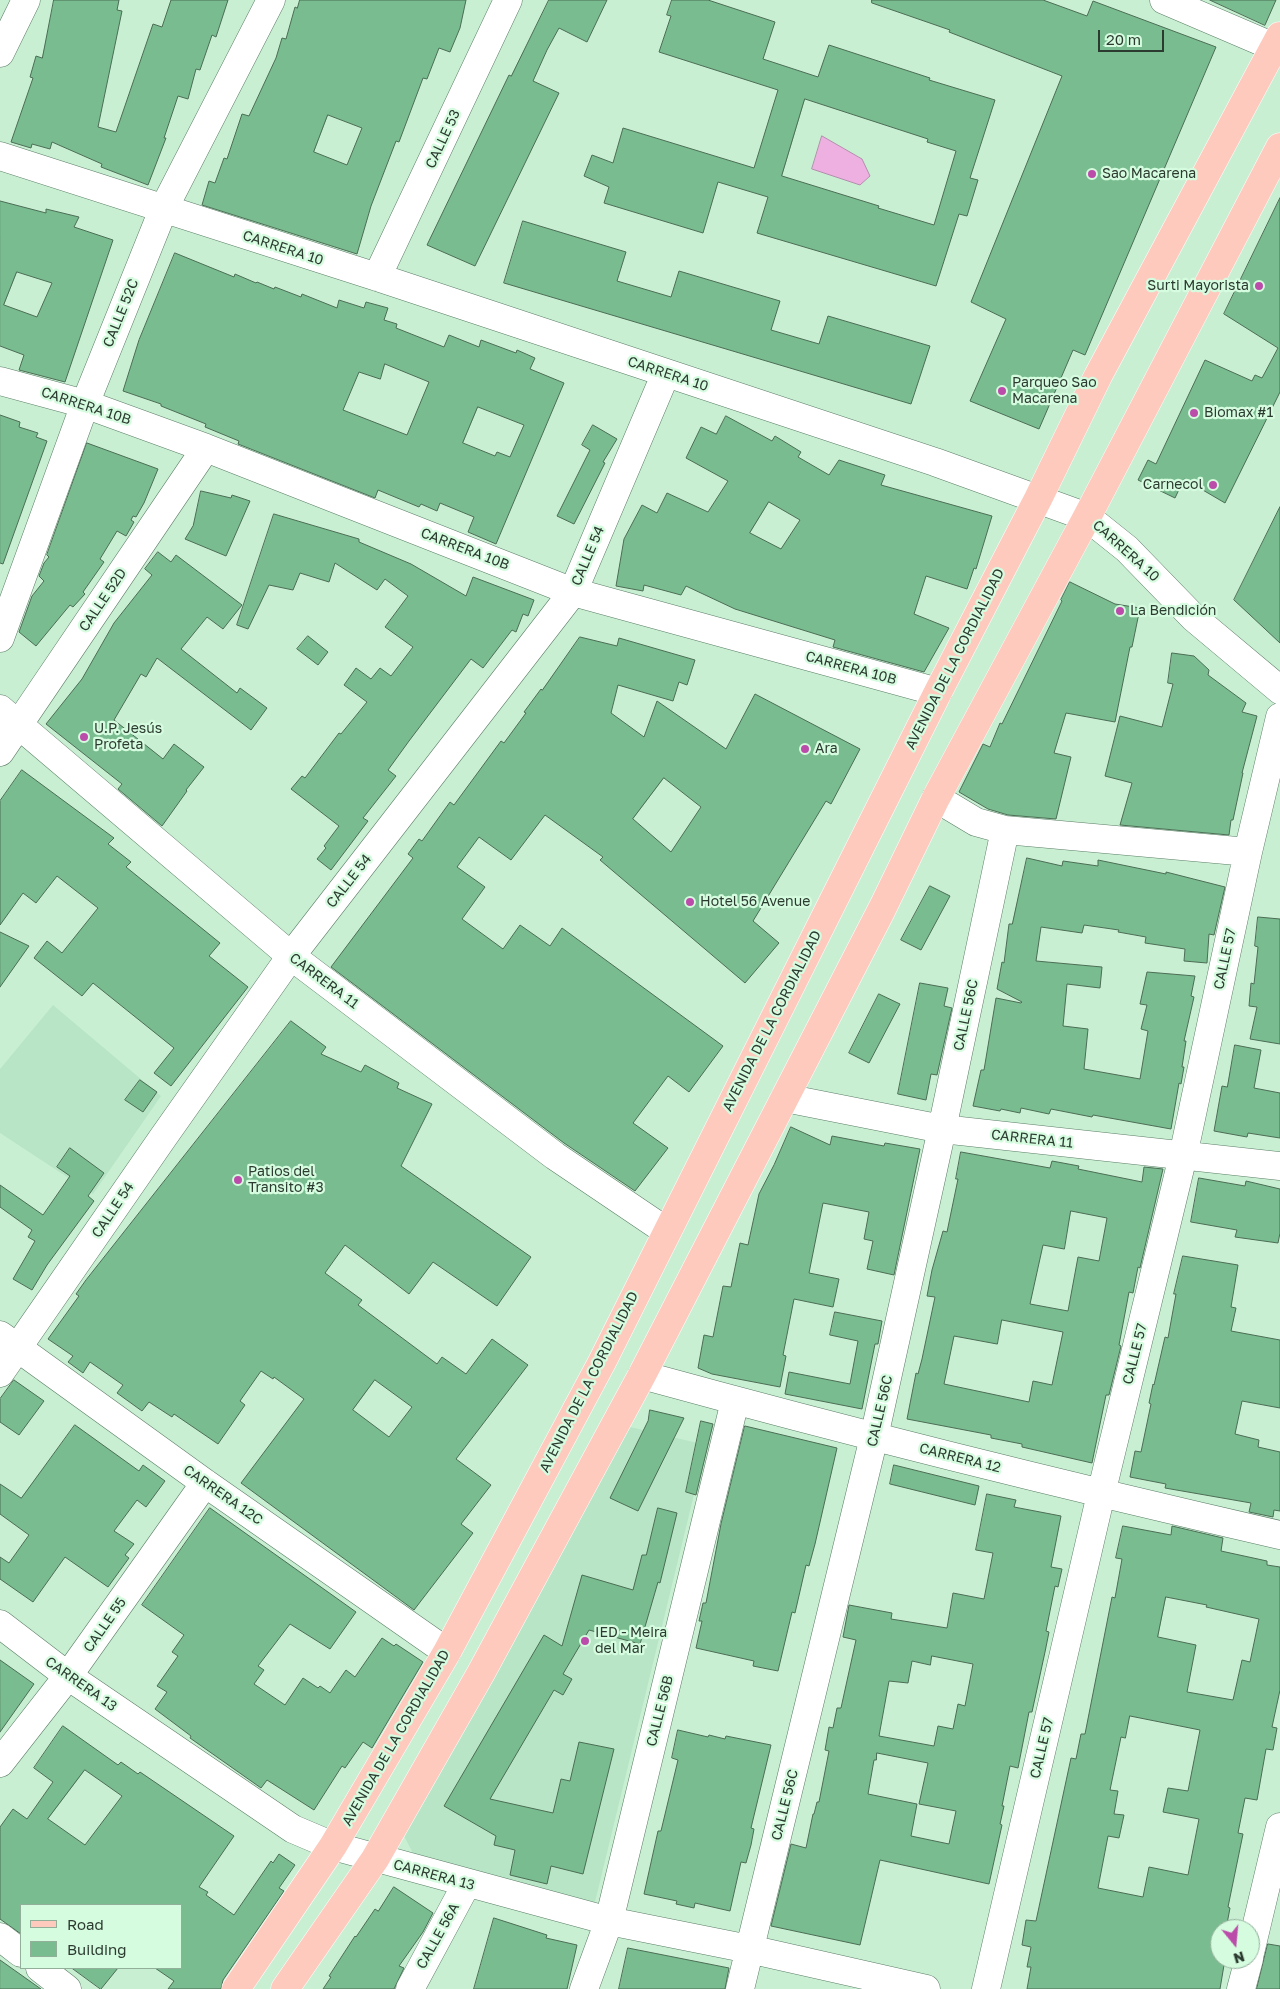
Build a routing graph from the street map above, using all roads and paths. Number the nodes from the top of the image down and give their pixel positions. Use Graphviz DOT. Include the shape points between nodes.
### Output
graph roads {
  1 [pos="26,0"];
  2 [pos="271,0"];
  3 [pos="508,0"];
  4 [pos="1164,0"];
  5 [pos="1277,42"];
  6 [pos="0,54"];
  7 [pos="1280,147"];
  8 [pos="0,156"];
  9 [pos="163,210"];
  10 [pos="377,277"];
  11 [pos="666,373"];
  12 [pos="0,381"];
  13 [pos="85,404"];
  14 [pos="206,448"];
  15 [pos="1038,498"];
  16 [pos="1087,517"];
  17 [pos="573,592"];
  18 [pos="0,638"];
  19 [pos="1280,690"];
  20 [pos="938,692"];
  21 [pos="9,716"];
  22 [pos="1280,718"];
  23 [pos="0,752"];
  24 [pos="936,798"];
  25 [pos="1005,830"];
  26 [pos="1248,852"];
  27 [pos="292,956"];
  28 [pos="785,1098"];
  29 [pos="942,1130"];
  30 [pos="1183,1156"];
  31 [pos="1280,1166"];
  32 [pos="666,1231"];
  33 [pos="9,1342"];
  34 [pos="0,1372"];
  35 [pos="642,1375"];
  36 [pos="735,1401"];
  37 [pos="874,1437"];
  38 [pos="205,1483"];
  39 [pos="1101,1494"];
  40 [pos="1280,1535"];
  41 [pos="0,1624"];
  42 [pos="447,1652"];
  43 [pos="68,1676"];
  44 [pos="0,1763"];
  45 [pos="1280,1827"];
  46 [pos="333,1846"];
  47 [pos="375,1859"];
  48 [pos="467,1883"];
  49 [pos="1258,1919"];
  50 [pos="609,1921"];
  51 [pos="0,1936"];
  52 [pos="749,1949"];
  53 [pos="20,1952"];
  54 [pos="41,1969"];
  55 [pos="1247,1969"];
  56 [pos="67,1989"];
  57 [pos="236,1989"];
  58 [pos="285,1989"];
  59 [pos="410,1989"];
  60 [pos="584,1989"];
  61 [pos="740,1989"];
  62 [pos="926,1989"];
  63 [pos="986,1989"];
  64 [pos="1242,1989"];
  1 -- 6 [label="street"];
  2 -- 9 [label="street, CALLE 52C"];
  3 -- 10 [label="street, CALLE 53"];
  4 -- 5 [label="street"];
  5 -- 15 [label="main road, AVENIDA DE LA CORDIALIDAD" via="1098,376"];
  7 -- 16 [label="main road"];
  8 -- 9 [label="street, CARRERA 10"];
  9 -- 10 [label="street, CARRERA 10"];
  9 -- 13 [label="street, CALLE 52C"];
  10 -- 11 [label="street, CARRERA 10"];
  11 -- 15 [label="street, CARRERA 10"];
  11 -- 17 [label="street, CALLE 54"];
  12 -- 13 [label="street, CARRERA 10B"];
  13 -- 14 [label="street, CARRERA 10B"];
  13 -- 18 [label="street, CALLE 52C"];
  14 -- 17 [label="street, CARRERA 10B"];
  14 -- 21 [label="street, CALLE 52D"];
  15 -- 16 [label="street, CARRERA 10"];
  15 -- 20 [label="main road, AVENIDA DE LA CORDIALIDAD"];
  16 -- 19 [label="street, CARRERA 10" via="1127,549 1194,618"];
  16 -- 24 [label="main road"];
  17 -- 20 [label="street, CARRERA 10B"];
  17 -- 27 [label="street, CALLE 54"];
  20 -- 32 [label="main road, AVENIDA DE LA CORDIALIDAD"];
  21 -- 23 [label="street, CALLE 52D"];
  21 -- 27 [label="street, CARRERA 11"];
  22 -- 26 [label="street, CALLE 57"];
  24 -- 25 [label="street" via="976,822"];
  24 -- 28 [label="main road"];
  25 -- 26 [label="street"];
  25 -- 29 [label="street, CALLE 56C"];
  26 -- 30 [label="street, CALLE 57"];
  27 -- 32 [label="street, CARRERA 11" via="555,1156"];
  27 -- 33 [label="street, CALLE 54" via="162,1139"];
  28 -- 29 [label="street, CARRERA 11"];
  28 -- 35 [label="main road"];
  29 -- 30 [label="street, CARRERA 11"];
  29 -- 37 [label="street, CALLE 56C"];
  30 -- 31 [label="street, CARRERA 11"];
  30 -- 39 [label="street, CALLE 57"];
  32 -- 42 [label="main road, AVENIDA DE LA CORDIALIDAD" via="602,1362"];
  33 -- 34 [label="street, CALLE 54"];
  33 -- 38 [label="street, CARRERA 12C"];
  35 -- 36 [label="street, CARRERA 12"];
  35 -- 47 [label="main road" via="481,1673"];
  36 -- 37 [label="street, CARRERA 12"];
  36 -- 50 [label="street, CALLE 56B"];
  37 -- 39 [label="street, CARRERA 12"];
  37 -- 52 [label="street, CALLE 56C"];
  38 -- 42 [label="street, CARRERA 12C"];
  38 -- 43 [label="street, CALLE 55"];
  39 -- 40 [label="street, CARRERA 12"];
  39 -- 63 [label="street, CALLE 57"];
  41 -- 43 [label="street, CARRERA 13"];
  42 -- 46 [label="main road, AVENIDA DE LA CORDIALIDAD"];
  43 -- 44 [label="street, CALLE 55"];
  43 -- 46 [label="street, CARRERA 13" via="293,1829"];
  45 -- 49 [label="street"];
  46 -- 47 [label="street, CARRERA 13"];
  46 -- 57 [label="main road, AVENIDA DE LA CORDIALIDAD"];
  47 -- 48 [label="street, CARRERA 13"];
  47 -- 58 [label="main road"];
  48 -- 50 [label="street, CARRERA 13"];
  48 -- 59 [label="street, CALLE 56A"];
  50 -- 52 [label="street, CARRERA 13"];
  50 -- 60 [label="street, CALLE 56B"];
  51 -- 53 [label="street"];
  52 -- 61 [label="street, CALLE 56C"];
  52 -- 62 [label="street, CARRERA 13"];
  54 -- 56 [label="street"];
  55 -- 64 [label="street"];
}
